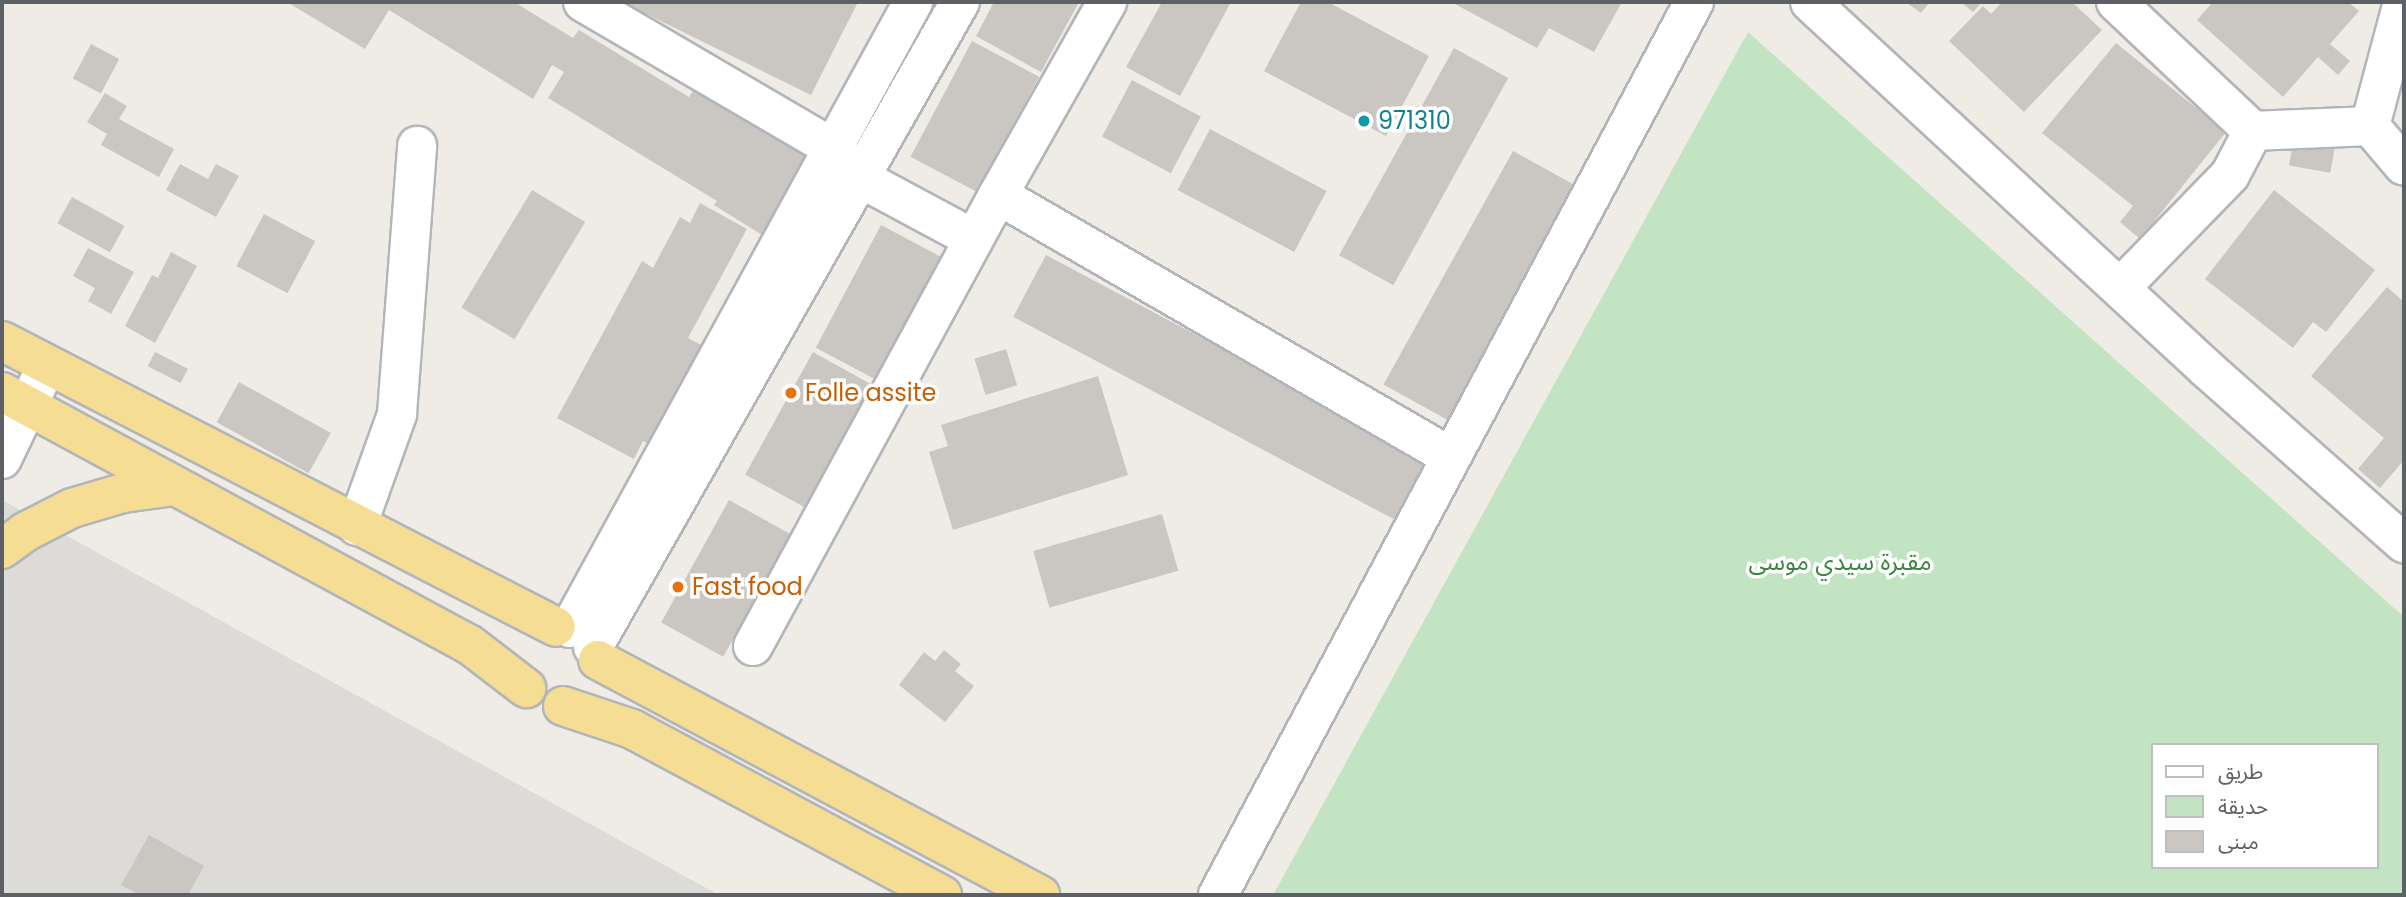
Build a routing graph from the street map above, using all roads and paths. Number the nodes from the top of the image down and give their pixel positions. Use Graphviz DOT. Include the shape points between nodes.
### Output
graph roads {
  1 [pos="583,2"];
  2 [pos="913,2"];
  3 [pos="960,2"];
  4 [pos="1107,2"];
  5 [pos="1693,2"];
  6 [pos="1810,2"];
  7 [pos="2116,2"];
  8 [pos="2403,2"];
  9 [pos="2370,125"];
  10 [pos="2253,131"];
  11 [pos="417,146"];
  12 [pos="831,147"];
  13 [pos="2404,166"];
  14 [pos="860,178"];
  15 [pos="998,195"];
  16 [pos="974,239"];
  17 [pos="2120,287"];
  18 [pos="2,341"];
  19 [pos="47,365"];
  20 [pos="14,399"];
  21 [pos="1451,457"];
  22 [pos="2,459"];
  23 [pos="175,486"];
  24 [pos="357,526"];
  25 [pos="2404,543"];
  26 [pos="2,549"];
  27 [pos="580,640"];
  28 [pos="753,646"];
  29 [pos="526,688"];
  30 [pos="563,706"];
  31 [pos="942,895"];
  32 [pos="1040,895"];
  33 [pos="1218,895"];
  1 -- 12 [label="street"];
  2 -- 12 [label="street"];
  3 -- 14 [label="street"];
  4 -- 15 [label="street"];
  5 -- 21 [label="street"];
  6 -- 17 [label="street"];
  7 -- 10 [label="street"];
  8 -- 9 [label="street"];
  9 -- 10 [label="street"];
  9 -- 13 [label="street"];
  10 -- 17 [label="street" via="2230,176"];
  11 -- 24 [label="street" via="397,414"];
  12 -- 14 [label="street"];
  12 -- 27 [label="street"];
  14 -- 16 [label="street"];
  14 -- 27 [label="street"];
  15 -- 16 [label="street"];
  15 -- 21 [label="street"];
  16 -- 28 [label="street"];
  17 -- 25 [label="street"];
  18 -- 19 [label="highway"];
  19 -- 20 [label="street"];
  19 -- 24 [label="highway"];
  20 -- 22 [label="street"];
  20 -- 23 [label="highway"];
  21 -- 33 [label="street"];
  23 -- 26 [label="highway" via="123,493 72,508"];
  23 -- 29 [label="highway" via="470,645"];
  24 -- 27 [label="highway"];
  27 -- 29 [label="highway" via="543,630 524,648 520,675"];
  27 -- 30 [label="highway" via="598,673 588,694"];
  27 -- 32 [label="highway"];
  29 -- 30 [label="highway" via="550,706"];
  30 -- 31 [label="highway" via="632,729"];
}
